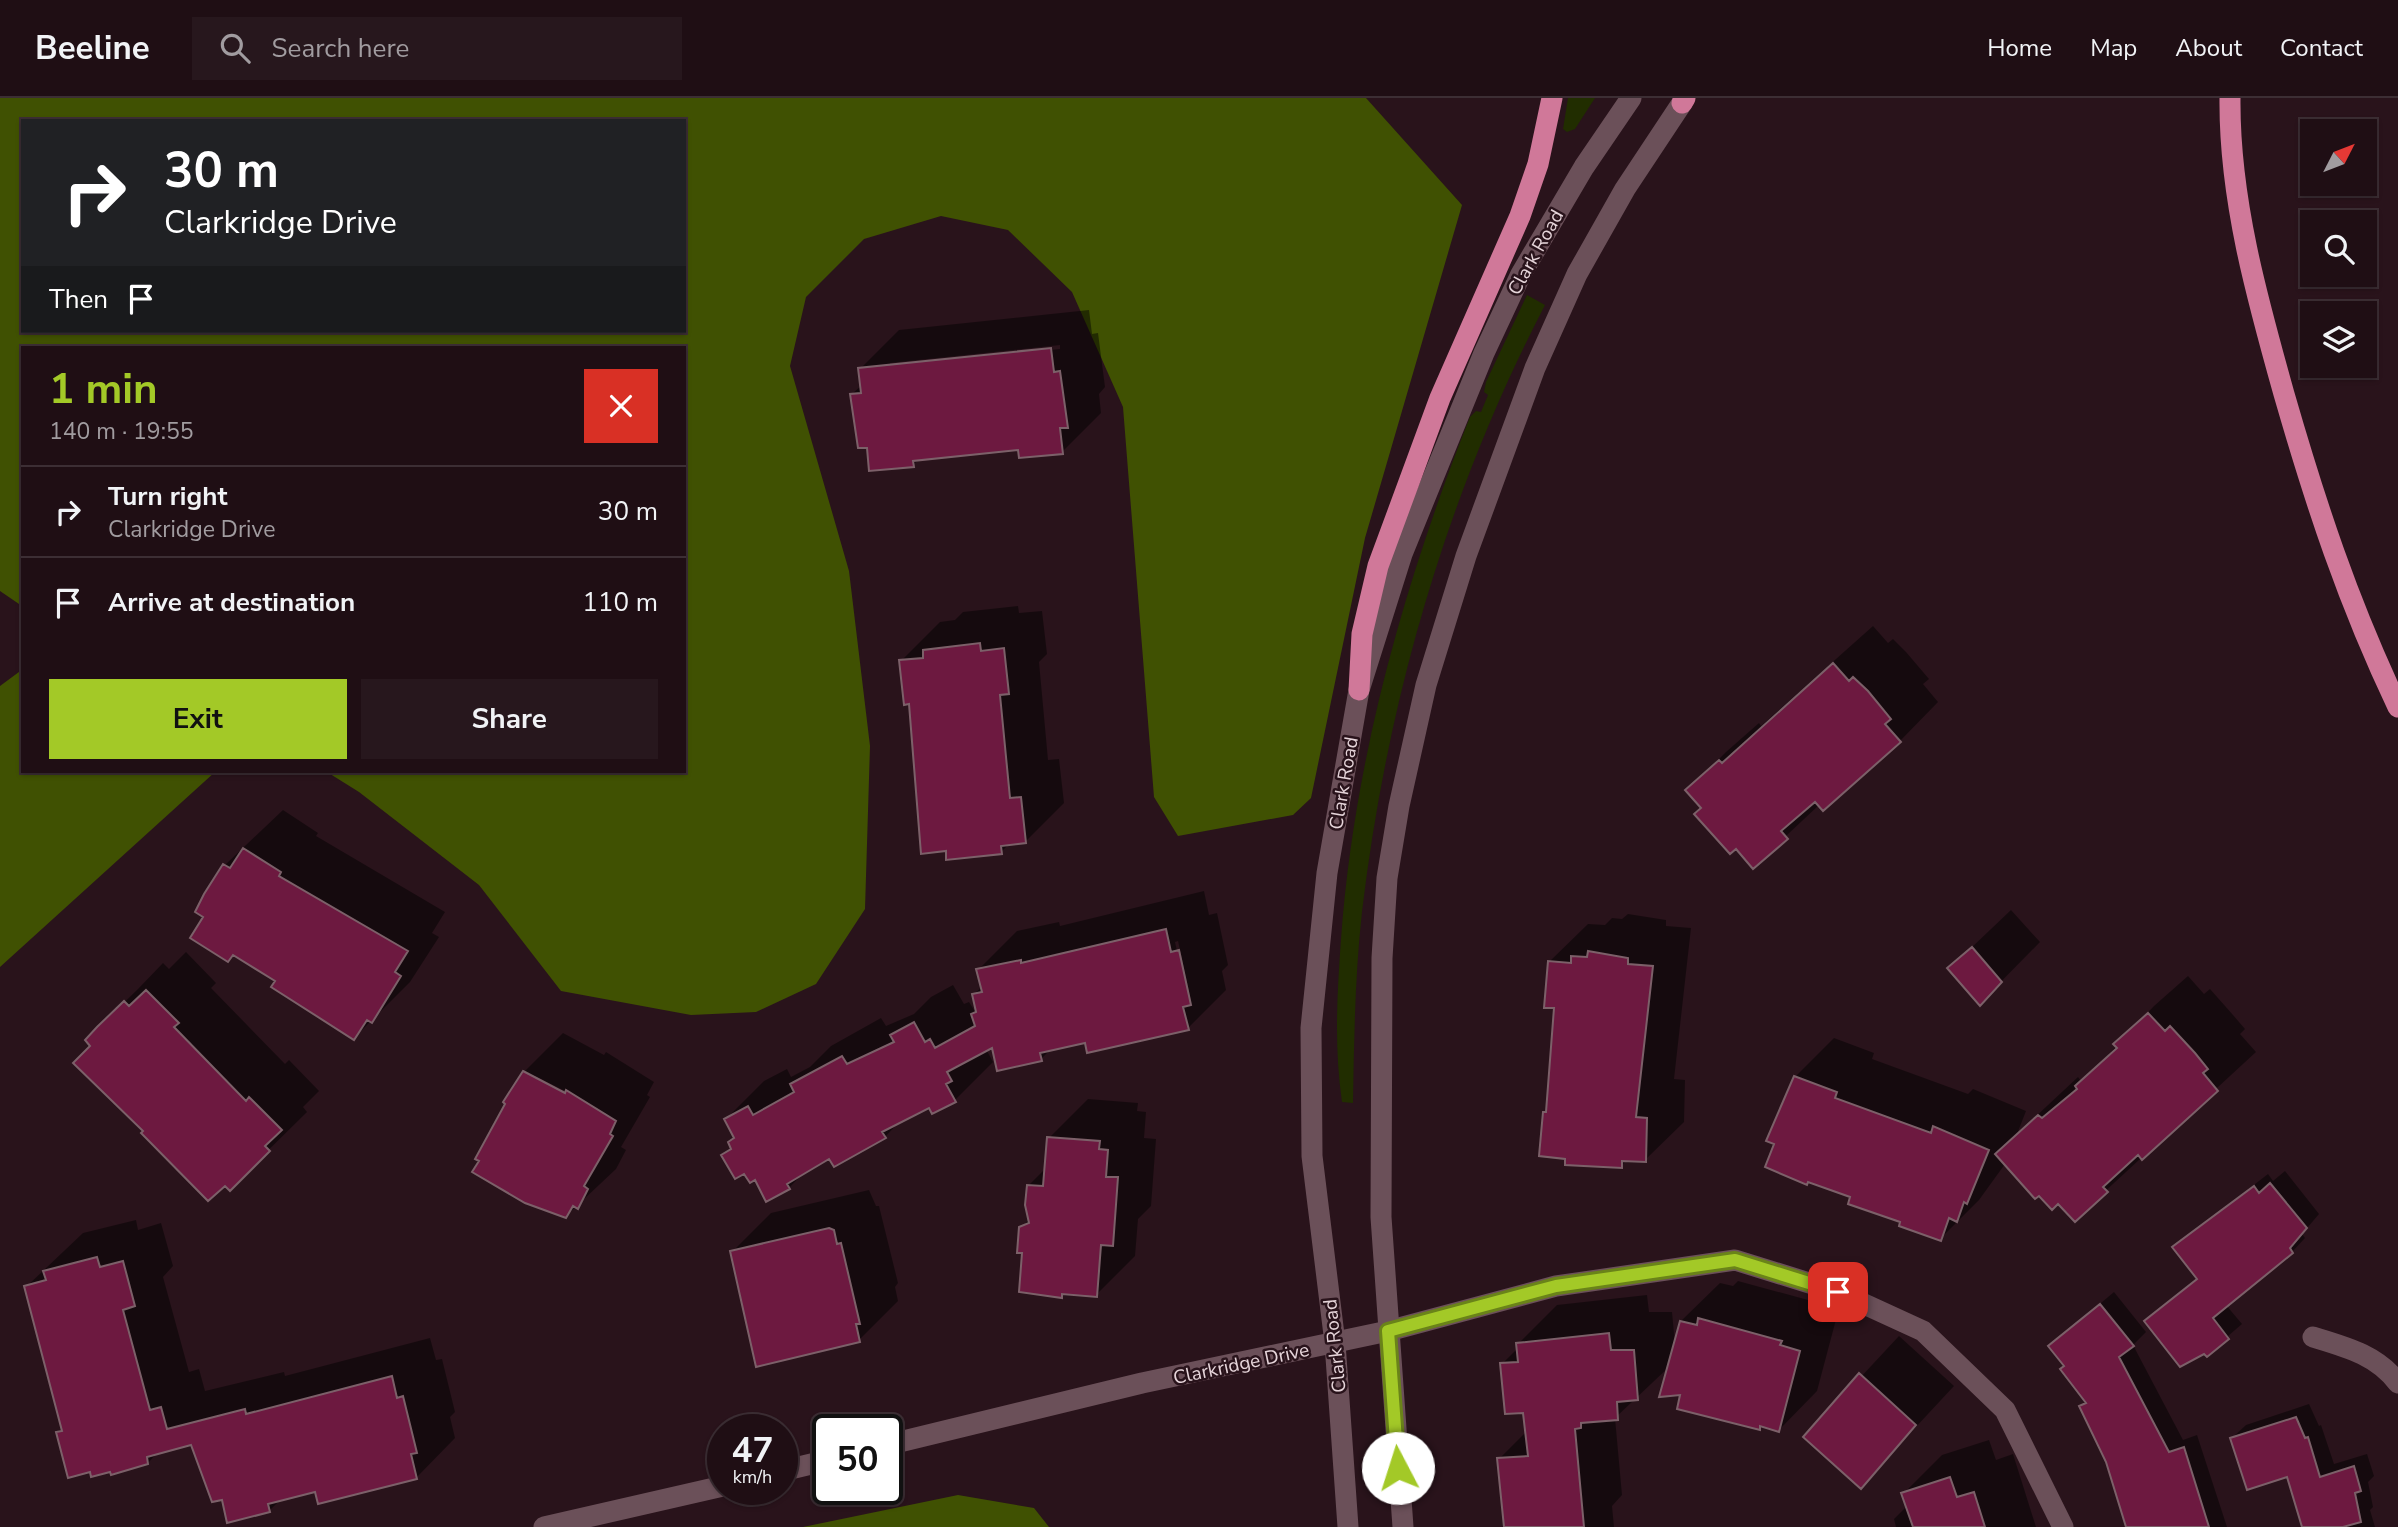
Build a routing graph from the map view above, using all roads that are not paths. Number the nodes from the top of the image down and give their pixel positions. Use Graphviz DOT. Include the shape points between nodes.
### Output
graph roads {
  1 [pos="1552,98"];
  2 [pos="1631,98"];
  3 [pos="2230,98"];
  4 [pos="1683,100"];
  5 [pos="1359,690"];
  6 [pos="2398,707"];
  7 [pos="1388,1331"];
  8 [pos="2313,1337"];
  9 [pos="1335,1343"];
  10 [pos="2398,1383"];
  11 [pos="903,1441"];
  12 [pos="707,1490"];
  13 [pos="544,1527"];
  14 [pos="1348,1527"];
  15 [pos="1403,1527"];
  16 [pos="2063,1527"];
  1 -- 5 [label="highway" via="1538,164 1520,216 1440,398 1378,566 1362,634"];
  2 -- 5 [label="main road, Clark Road" via="1521,274 1484,353 1402,554"];
  3 -- 6 [label="highway" via="2229,124 2244,234 2267,336 2325,532 2360,628"];
  4 -- 7 [label="main road" via="1625,189 1566,298 1504,448 1426,685 1389,866 1383,945 1381,1217"];
  5 -- 9 [label="main road, Clark Road" via="1327,873 1311,1028 1312,1156"];
  7 -- 9 [label="main road, Clarkridge Drive"];
  7 -- 15 [label="main road"];
  7 -- 16 [label="main road, Clarkridge Drive" via="1556,1286 1735,1260 1838,1292 1923,1331 2006,1410"];
  8 -- 10 [label="main road" via="2359,1352 2386,1368"];
  9 -- 11 [label="main road, Clarkridge Drive" via="1142,1383"];
  9 -- 14 [label="main road, Clark Road"];
  12 -- 13 [label="main road"];
}
